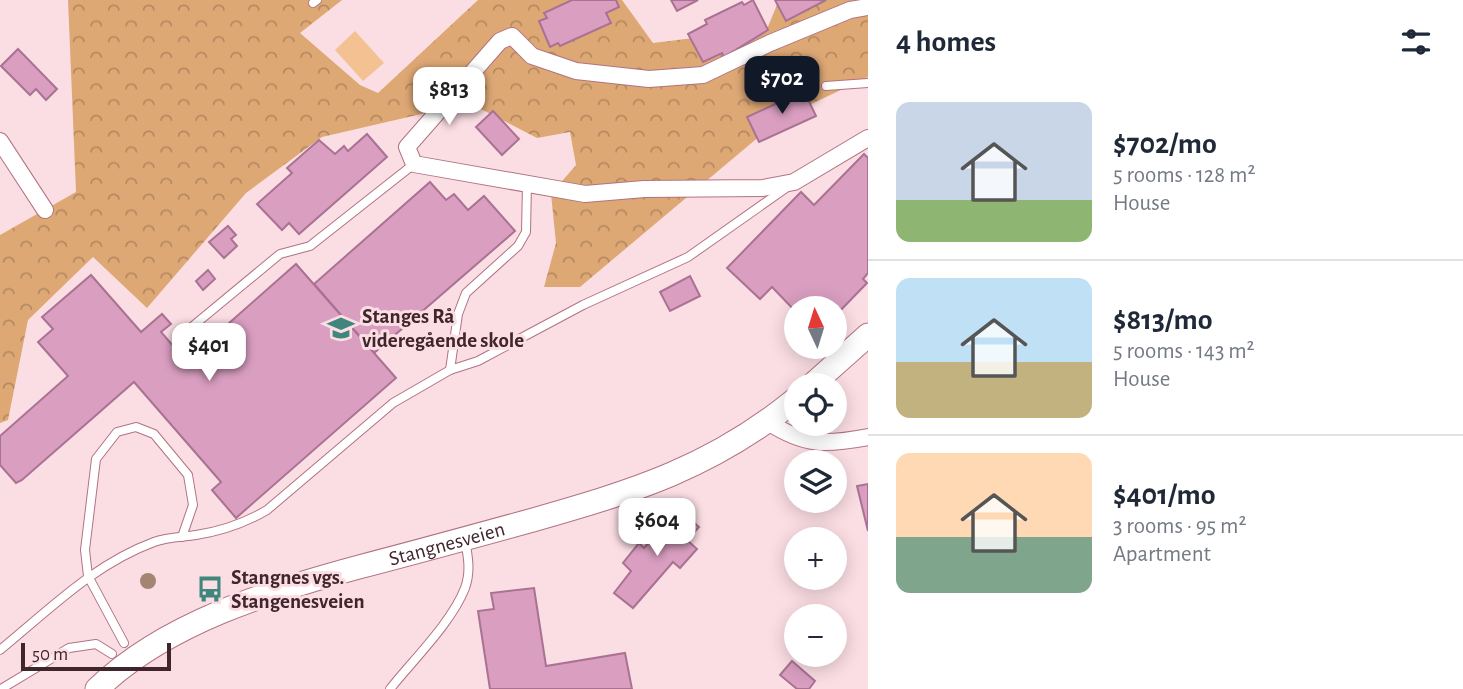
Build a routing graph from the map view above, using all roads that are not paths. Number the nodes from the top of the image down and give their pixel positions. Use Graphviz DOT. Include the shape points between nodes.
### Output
graph roads {
  1 [pos="868,7"];
  2 [pos="868,83"];
  3 [pos="826,86"];
  4 [pos="868,138"];
  5 [pos="0,141"];
  6 [pos="414,164"];
  7 [pos="794,182"];
  8 [pos="527,184"];
  9 [pos="44,211"];
  10 [pos="182,335"];
  11 [pos="868,335"];
  12 [pos="450,370"];
  13 [pos="826,373"];
  14 [pos="784,409"];
  15 [pos="768,422"];
  16 [pos="868,437"];
  17 [pos="183,537"];
  18 [pos="465,539"];
  19 [pos="88,576"];
  20 [pos="124,643"];
  21 [pos="0,650"];
  22 [pos="112,654"];
  23 [pos="1,689"];
  24 [pos="97,689"];
  25 [pos="390,689"];
  1 -- 6 [label="street" via="850,10 703,75 649,79 576,71 532,55 512,36 500,41 407,147"];
  2 -- 3 [label="lane"];
  4 -- 7 [label="street"];
  5 -- 9 [label="street"];
  6 -- 8 [label="street"];
  6 -- 10 [label="lane" via="310,246 280,254"];
  7 -- 8 [label="street" via="763,188 585,194"];
  7 -- 12 [label="lane" via="688,257 583,305 478,361"];
  8 -- 12 [label="lane" via="526,232 518,246 466,293 458,314"];
  11 -- 13 [label="main road"];
  12 -- 17 [label="lane" via="393,403 267,510 244,524"];
  14 -- 15 [label="main road, Stangnesveien"];
  15 -- 16 [label="street" via="790,437 813,442"];
  15 -- 18 [label="main road, Stangnesveien" via="722,452 667,479"];
  17 -- 19 [label="lane" via="158,540 126,553"];
  17 -- 19 [label="lane" via="193,505 188,475 154,434 136,427 117,432 96,459 85,550"];
  18 -- 24 [label="main road, Stangnesveien" via="231,606 170,637"];
  18 -- 25 [label="lane" via="469,573 465,589"];
  19 -- 20 [label="lane"];
  19 -- 21 [label="lane"];
  22 -- 23 [label="lane" via="96,644 69,648"];
}
